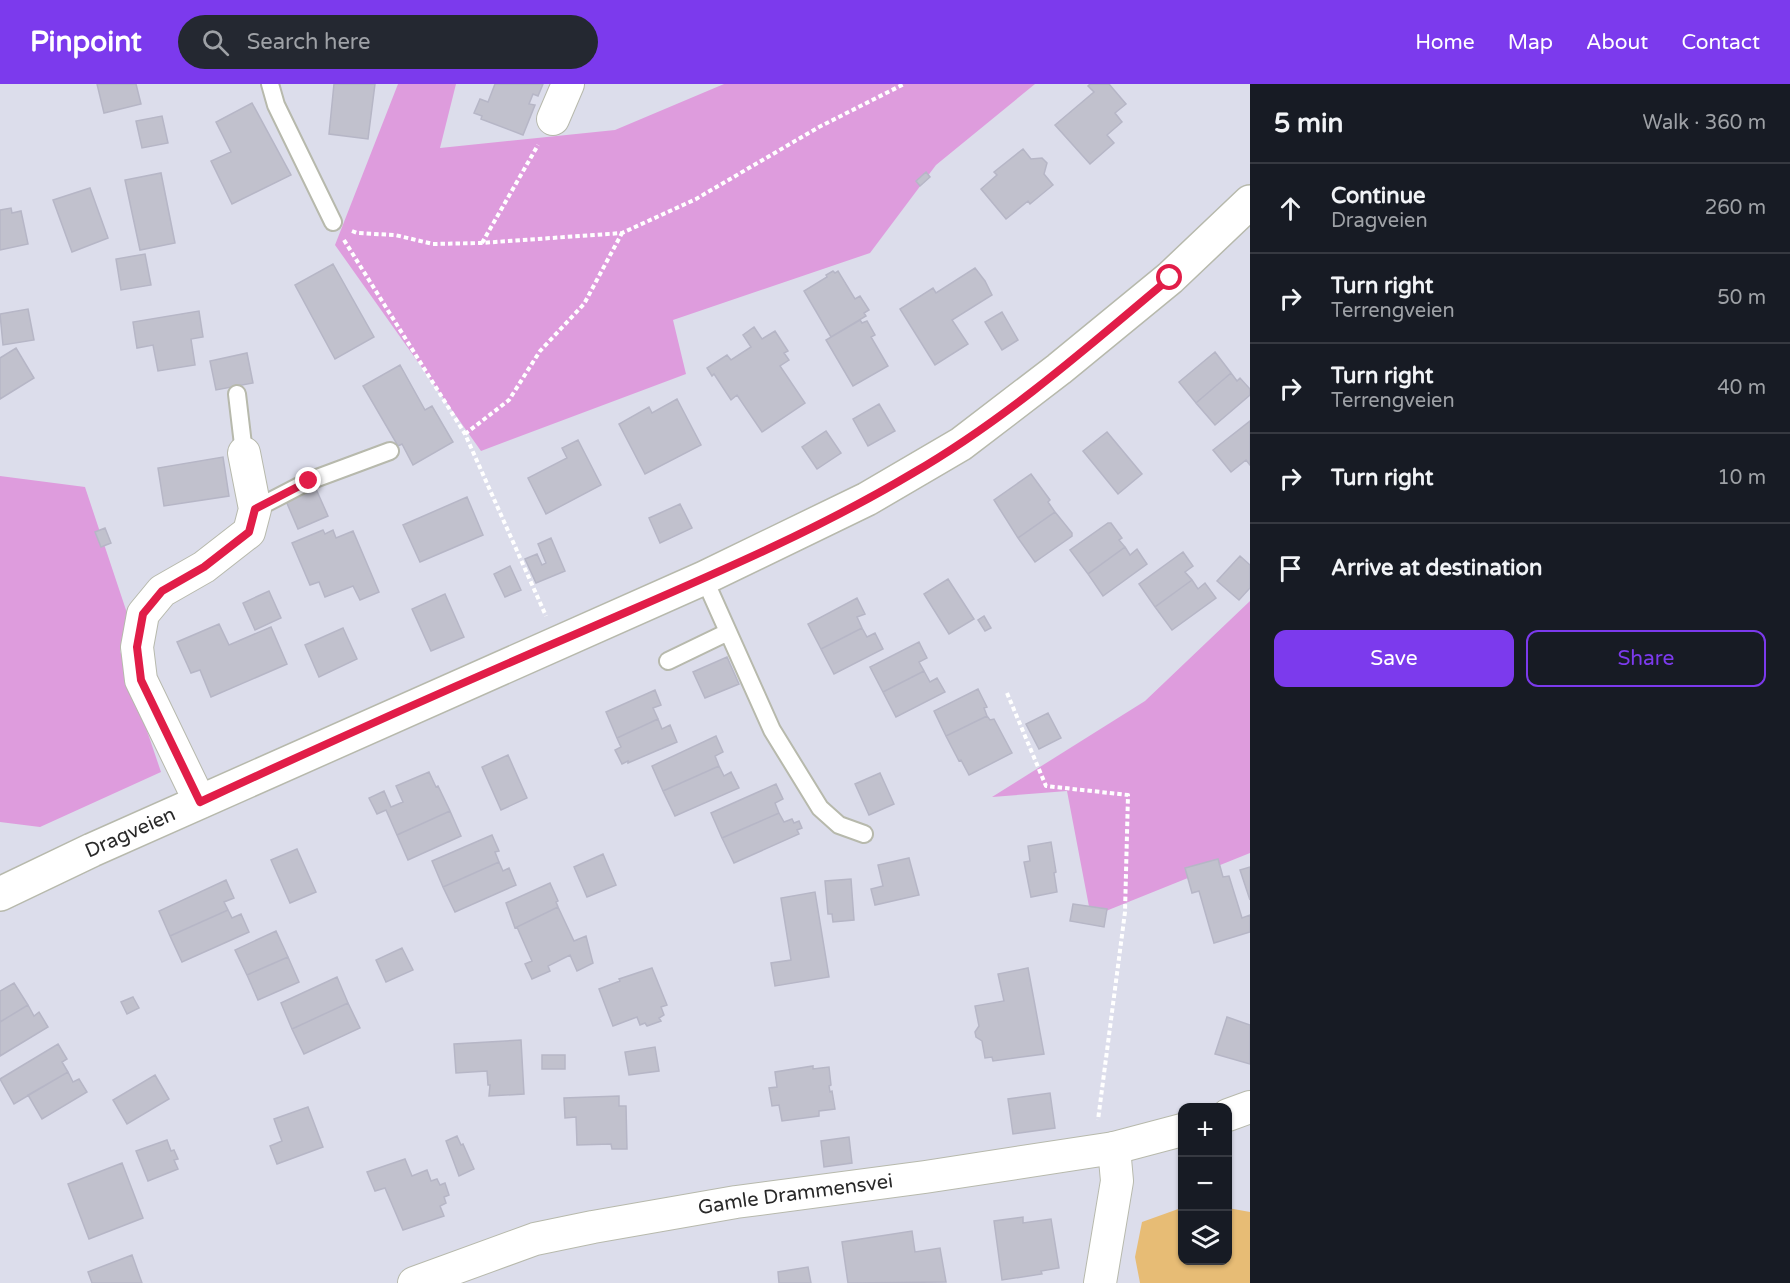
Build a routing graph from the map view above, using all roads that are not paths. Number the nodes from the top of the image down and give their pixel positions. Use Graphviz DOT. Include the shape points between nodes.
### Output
graph roads {
  1 [pos="270,84"];
  2 [pos="568,84"];
  3 [pos="553,119"];
  4 [pos="1250,202"];
  5 [pos="333,222"];
  6 [pos="237,394"];
  7 [pos="390,451"];
  8 [pos="244,453"];
  9 [pos="255,509"];
  10 [pos="704,578"];
  11 [pos="728,632"];
  12 [pos="668,661"];
  13 [pos="200,802"];
  14 [pos="864,834"];
  15 [pos="0,894"];
  16 [pos="1250,1107"];
  17 [pos="1232,1113"];
  18 [pos="1178,1131"];
  19 [pos="1104,1149"];
  20 [pos="414,1283"];
  21 [pos="1100,1283"];
  1 -- 5 [label="lane" via="276,105"];
  2 -- 3 [label="street"];
  4 -- 10 [label="main road, Dragveien" via="1125,316 961,444 828,520"];
  6 -- 8 [label="lane"];
  7 -- 9 [label="lane" via="309,481"];
  8 -- 9 [label="street"];
  9 -- 13 [label="street" via="249,532 204,567 162,591 143,614 137,647 141,680"];
  10 -- 11 [label="lane"];
  10 -- 13 [label="main road, Dragveien"];
  11 -- 12 [label="lane"];
  11 -- 14 [label="lane" via="772,730 819,808 839,825"];
  13 -- 15 [label="main road, Dragveien"];
  16 -- 17 [label="street"];
  18 -- 19 [label="street, Gamle Drammensvei"];
  19 -- 20 [label="street, Gamle Drammensvei" via="736,1202 593,1227 535,1239"];
  19 -- 21 [label="street" via="1117,1181"];
}
